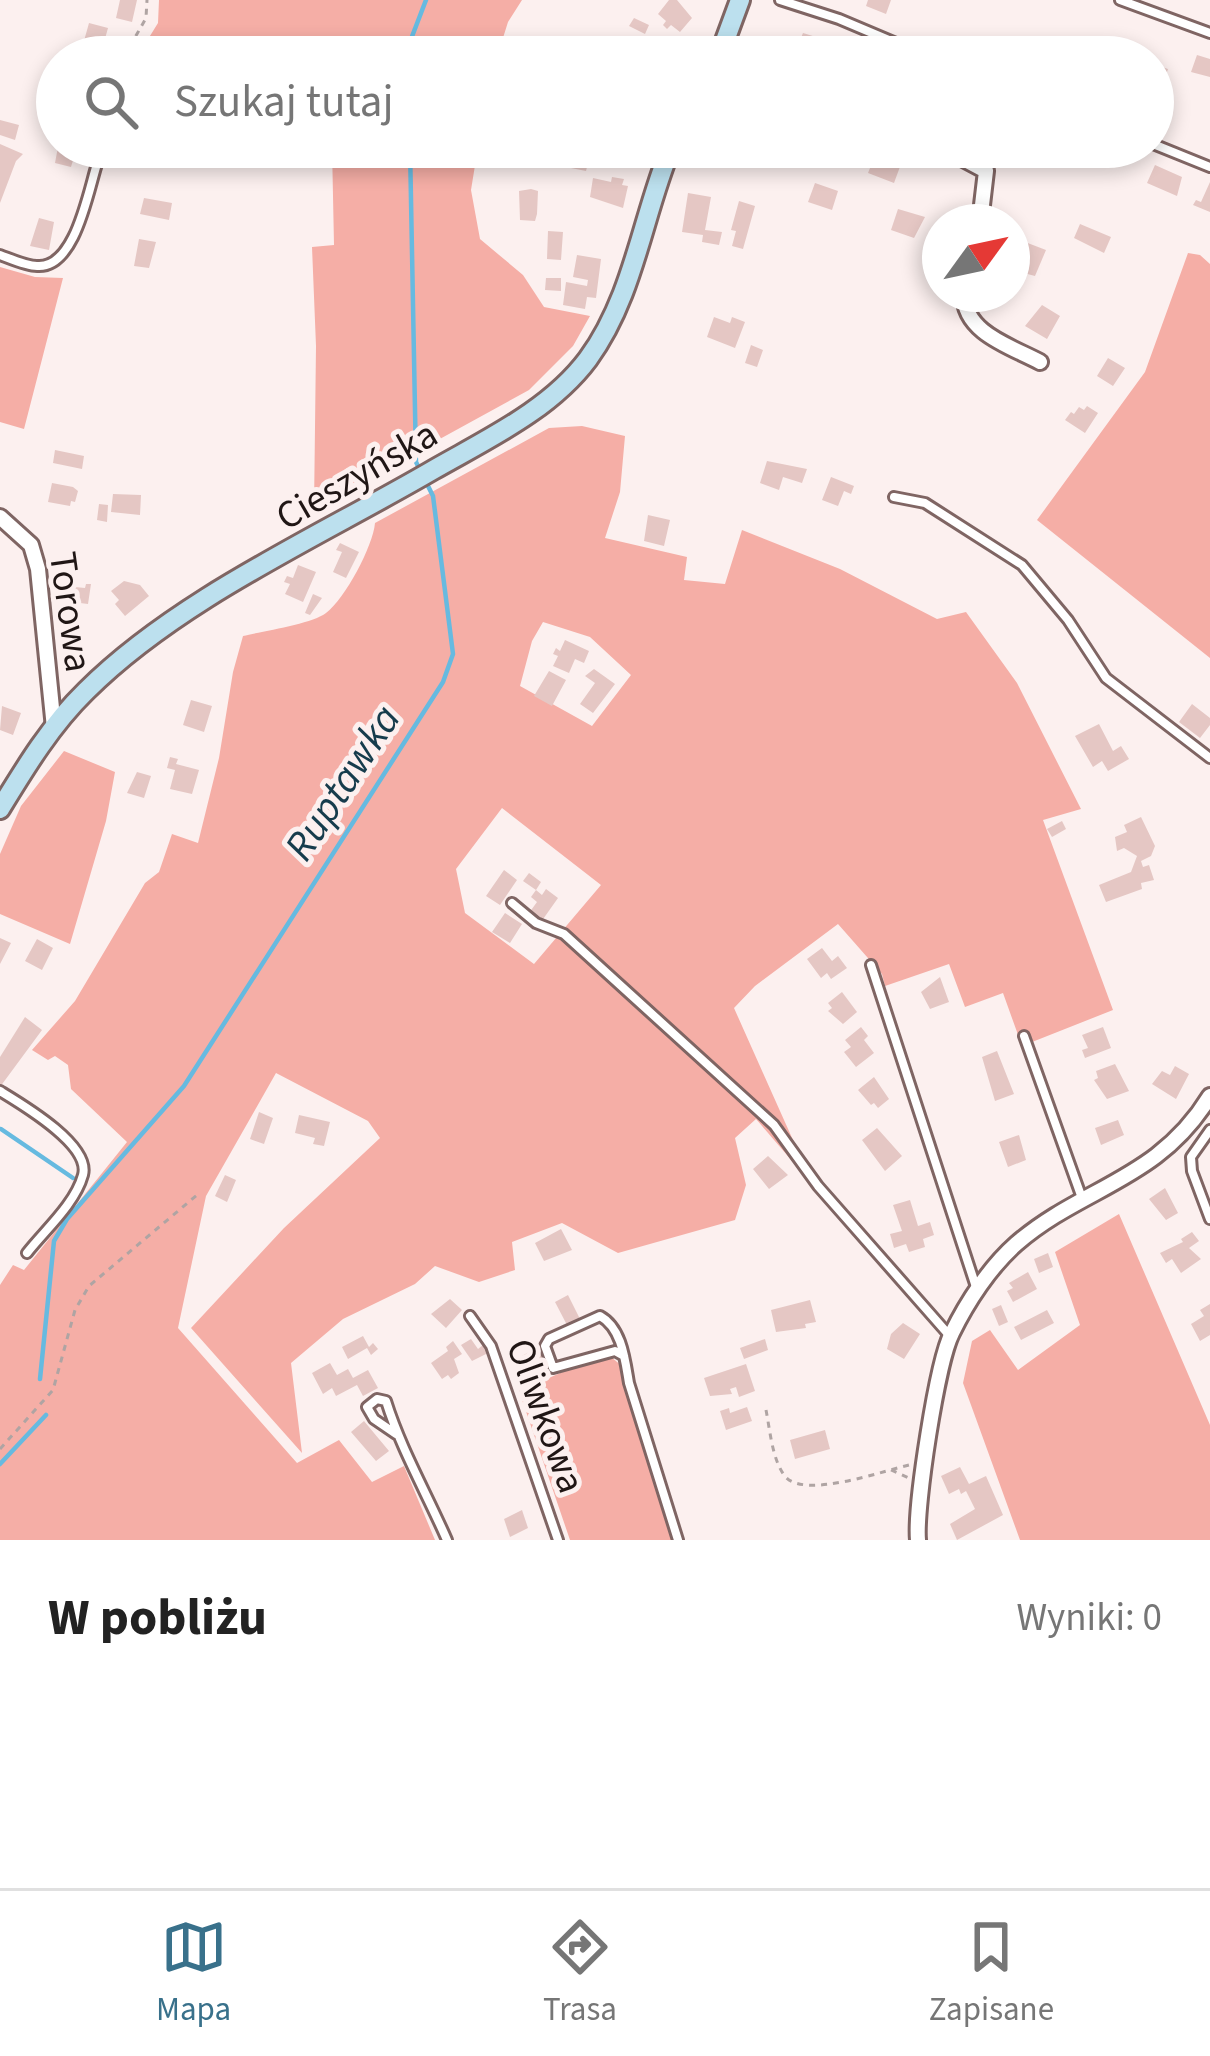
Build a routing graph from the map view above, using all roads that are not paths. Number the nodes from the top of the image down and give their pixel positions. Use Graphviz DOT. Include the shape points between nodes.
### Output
graph roads {
  1 [pos="740,0"];
  2 [pos="780,0"];
  3 [pos="1120,0"];
  4 [pos="1210,33"];
  5 [pos="727,36"];
  6 [pos="879,36"];
  7 [pos="1174,153"];
  8 [pos="1210,167"];
  9 [pos="96,168"];
  10 [pos="662,168"];
  11 [pos="980,168"];
  12 [pos="982,204"];
  13 [pos="0,255"];
  14 [pos="965,312"];
  15 [pos="1040,362"];
  16 [pos="894,497"];
  17 [pos="0,517"];
  18 [pos="54,728"];
  19 [pos="1210,758"];
  20 [pos="2,802"];
  21 [pos="512,903"];
  22 [pos="871,965"];
  23 [pos="1024,1036"];
  24 [pos="0,1090"];
  25 [pos="1210,1096"];
  26 [pos="1210,1130"];
  27 [pos="1084,1202"];
  28 [pos="1210,1219"];
  29 [pos="27,1253"];
  30 [pos="978,1291"];
  31 [pos="470,1316"];
  32 [pos="950,1336"];
  33 [pos="624,1356"];
  34 [pos="396,1434"];
  35 [pos="447,1540"];
  36 [pos="558,1540"];
  37 [pos="678,1540"];
  38 [pos="918,1540"];
  1 -- 5 [label="main road"];
  2 -- 6 [label="lane"];
  3 -- 4 [label="lane"];
  7 -- 8 [label="lane"];
  9 -- 13 [label="lane" via="65,254 38,267"];
  10 -- 18 [label="main road, Cieszyńska" via="622,298 586,362 541,404 169,624 110,669"];
  11 -- 12 [label="street"];
  14 -- 15 [label="street" via="981,331"];
  16 -- 19 [label="lane" via="925,502 1022,565 1106,678"];
  17 -- 18 [label="street, Torowa" via="32,545"];
  18 -- 20 [label="main road, Cieszyńska"];
  21 -- 32 [label="lane" via="564,934 774,1126"];
  22 -- 30 [label="lane"];
  23 -- 27 [label="lane"];
  24 -- 29 [label="lane" via="82,1157 75,1192"];
  25 -- 27 [label="street" via="1180,1137"];
  26 -- 28 [label="lane" via="1192,1157"];
  27 -- 30 [label="street" via="1017,1243"];
  30 -- 32 [label="street"];
  31 -- 36 [label="lane, Oliwkowa" via="491,1346"];
  32 -- 38 [label="street"];
  33 -- 33 [label="lane, Oliwkowa" via="610,1321 600,1316 545,1346 553,1368 615,1351"];
  33 -- 37 [label="lane, Oliwkowa"];
  34 -- 34 [label="lane" via="386,1401 377,1399 367,1407"];
  34 -- 35 [label="lane"];
}
